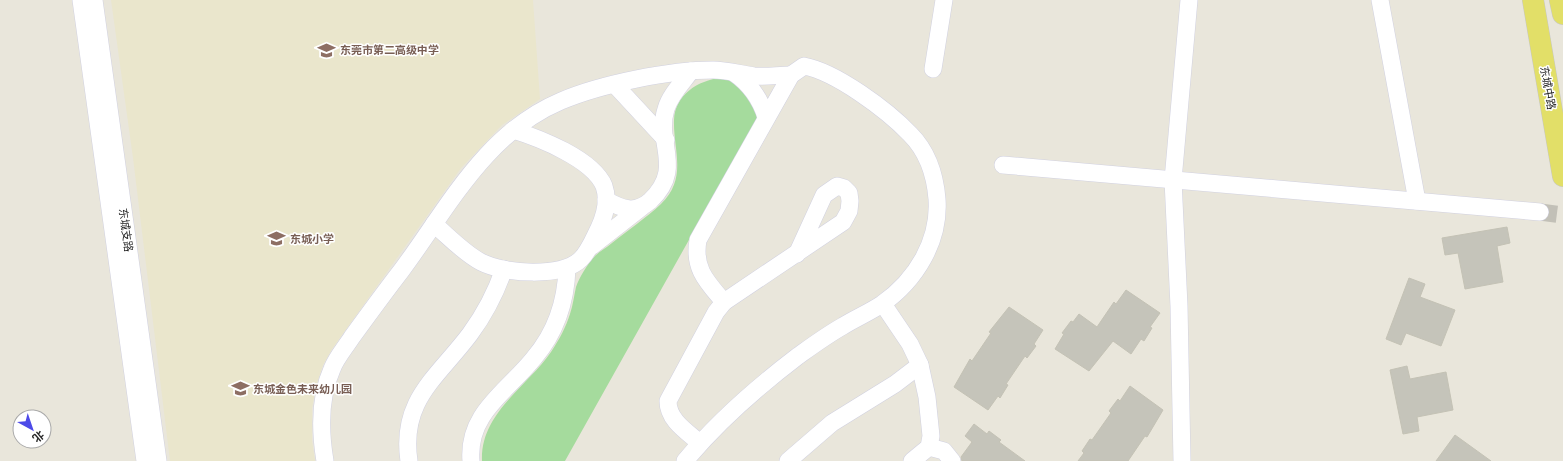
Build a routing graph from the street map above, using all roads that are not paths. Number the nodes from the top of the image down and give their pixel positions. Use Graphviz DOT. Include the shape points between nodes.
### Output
graph roads {
  1 [pos="81,0"];
  2 [pos="94,0"];
  3 [pos="944,0"];
  4 [pos="1189,0"];
  5 [pos="1380,0"];
  6 [pos="1533,0"];
  7 [pos="1560,0"];
  8 [pos="1563,14"];
  9 [pos="933,70"];
  10 [pos="691,71"];
  11 [pos="734,72"];
  12 [pos="791,75"];
  13 [pos="615,85"];
  14 [pos="766,117"];
  15 [pos="513,130"];
  16 [pos="666,140"];
  17 [pos="1003,165"];
  18 [pos="1563,176"];
  19 [pos="1173,180"];
  20 [pos="606,200"];
  21 [pos="1417,201"];
  22 [pos="645,205"];
  23 [pos="1540,212"];
  24 [pos="434,224"];
  25 [pos="588,249"];
  26 [pos="797,254"];
  27 [pos="568,268"];
  28 [pos="504,269"];
  29 [pos="724,302"];
  30 [pos="883,304"];
  31 [pos="920,365"];
  32 [pos="700,443"];
  33 [pos="929,447"];
  34 [pos="145,461"];
  35 [pos="158,461"];
  36 [pos="325,461"];
  37 [pos="409,461"];
  38 [pos="471,461"];
  39 [pos="685,461"];
  40 [pos="788,461"];
  41 [pos="912,461"];
  42 [pos="952,461"];
  43 [pos="1182,461"];
  1 -- 34 [label="street, 东城支路"];
  2 -- 35 [label="street, 东城支路"];
  3 -- 9 [label="street"];
  4 -- 19 [label="street"];
  5 -- 21 [label="street"];
  6 -- 18 [label="main road, 东城中路"];
  7 -- 8 [label="main road"];
  10 -- 11 [label="street"];
  10 -- 13 [label="street"];
  10 -- 16 [label="street" via="673,94 666,109"];
  11 -- 12 [label="street" via="755,76"];
  11 -- 14 [label="street" via="751,87 763,106"];
  12 -- 14 [label="street"];
  12 -- 30 [label="street" via="804,66 817,68 869,99 916,140 930,162 936,186 938,212 933,237 925,257 914,274"];
  13 -- 15 [label="street" via="544,108"];
  13 -- 16 [label="street"];
  14 -- 29 [label="street" via="698,240 697,261 702,276"];
  15 -- 20 [label="street" via="560,148 590,168 604,186"];
  15 -- 24 [label="street" via="492,148 469,174"];
  16 -- 22 [label="street" via="667,170 663,184"];
  17 -- 19 [label="street"];
  19 -- 21 [label="street"];
  19 -- 43 [label="street"];
  20 -- 22 [label="street" via="624,210 634,210"];
  20 -- 25 [label="street" via="604,216"];
  21 -- 23 [label="street"];
  22 -- 25 [label="street"];
  24 -- 28 [label="street" via="482,262"];
  24 -- 36 [label="street" via="366,317 332,369 322,409"];
  25 -- 27 [label="street" via="580,260"];
  26 -- 29 [label="street"];
  27 -- 28 [label="street" via="524,272"];
  27 -- 38 [label="street" via="563,304 551,332 535,358 478,421 472,435"];
  28 -- 37 [label="street" via="487,307 471,333 426,387 410,417 407,433"];
  29 -- 32 [label="street" via="716,312 668,401 668,410 674,420"];
  30 -- 31 [label="street" via="910,344"];
  30 -- 32 [label="street" via="836,331 773,375 732,410"];
  31 -- 33 [label="street" via="927,397 931,436"];
  31 -- 40 [label="street" via="832,424"];
  32 -- 39 [label="street"];
  33 -- 41 [label="street"];
  33 -- 42 [label="street" via="944,451"];
}
